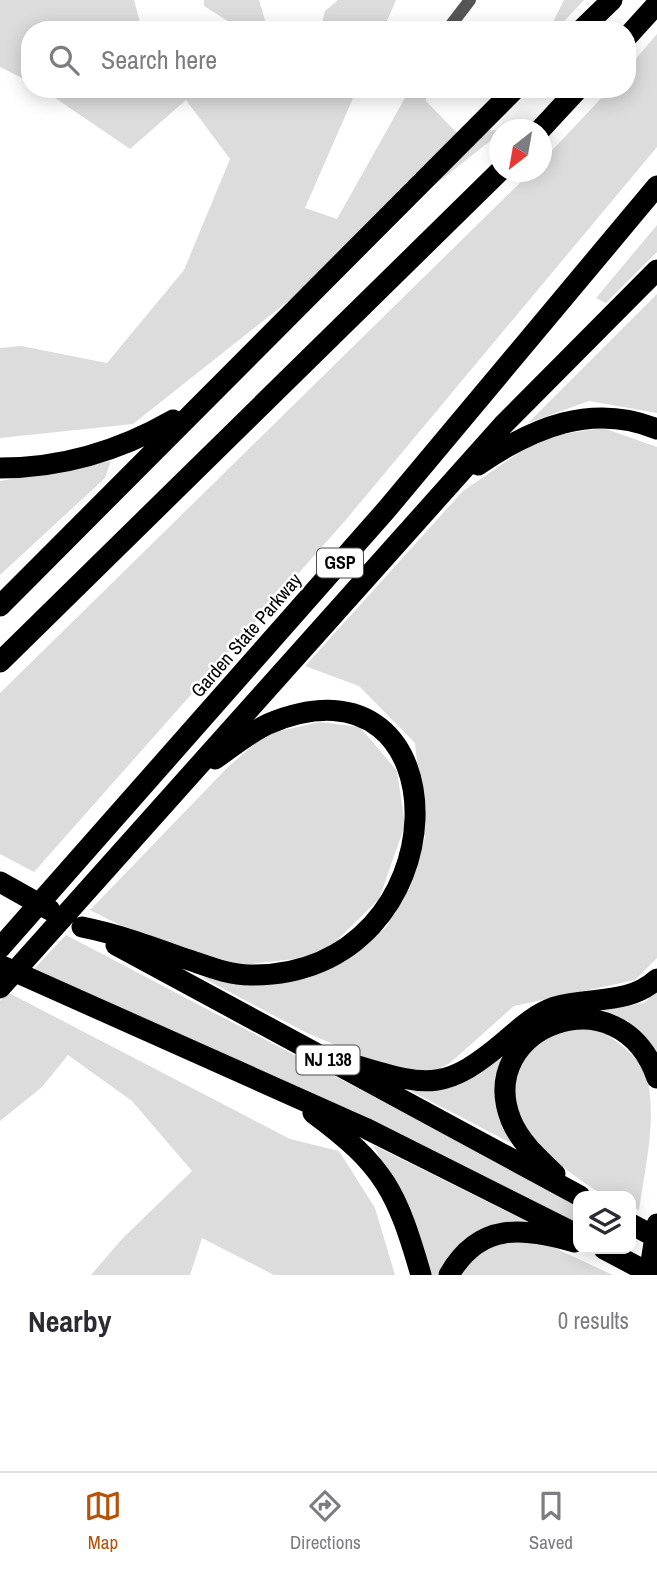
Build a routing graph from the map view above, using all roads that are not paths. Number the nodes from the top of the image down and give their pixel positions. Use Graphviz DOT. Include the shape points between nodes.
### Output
graph roads {
  1 [pos="471,0"];
  2 [pos="594,0"];
  3 [pos="612,0"];
  4 [pos="657,4"];
  5 [pos="454,21"];
  6 [pos="575,21"];
  7 [pos="590,21"];
  8 [pos="636,27"];
  9 [pos="506,98"];
  10 [pos="570,98"];
  11 [pos="550,119"];
  12 [pos="489,181"];
  13 [pos="657,186"];
  14 [pos="657,270"];
  15 [pos="197,407"];
  16 [pos="657,429"];
  17 [pos="0,468"];
  18 [pos="23,468"];
  19 [pos="0,475"];
  20 [pos="453,482"];
  21 [pos="0,606"];
  22 [pos="0,662"];
  23 [pos="187,778"];
  24 [pos="0,882"];
  25 [pos="82,927"];
  26 [pos="0,948"];
  27 [pos="0,965"];
  28 [pos="657,979"];
  29 [pos="0,988"];
  30 [pos="313,1052"];
  31 [pos="657,1078"];
  32 [pos="286,1094"];
  33 [pos="573,1191"];
  34 [pos="573,1193"];
  35 [pos="657,1224"];
  36 [pos="636,1227"];
  37 [pos="573,1232"];
  38 [pos="657,1238"];
  39 [pos="573,1241"];
  40 [pos="613,1254"];
  41 [pos="421,1275"];
  42 [pos="449,1275"];
  43 [pos="651,1275"];
  1 -- 5 [label="street"];
  2 -- 6 [label="highway"];
  3 -- 7 [label="highway"];
  4 -- 8 [label="highway"];
  9 -- 15 [label="highway"];
  10 -- 11 [label="highway"];
  12 -- 22 [label="highway"];
  13 -- 26 [label="highway, Garden State Parkway / GSP" via="387,509"];
  14 -- 20 [label="highway"];
  15 -- 18 [label="highway" via="117,449"];
  15 -- 21 [label="highway"];
  16 -- 20 [label="highway" via="612,417 564,421 506,446"];
  17 -- 18 [label="highway"];
  18 -- 19 [label="highway"];
  20 -- 23 [label="highway"];
  23 -- 25 [label="highway" via="252,732 283,719 329,710 367,721 398,748 414,788 414,837 395,892 365,933 345,949 308,967 275,974 223,972"];
  23 -- 29 [label="highway"];
  24 -- 25 [label="highway, NJ 138"];
  25 -- 30 [label="highway, NJ 138"];
  27 -- 32 [label="highway, NJ 138"];
  28 -- 30 [label="highway" via="627,996 544,1011 474,1068 447,1078 396,1077"];
  30 -- 34 [label="highway, NJ 138"];
  31 -- 33 [label="highway" via="648,1055 632,1038 594,1018 558,1022 524,1045 507,1080 510,1119 530,1150"];
  32 -- 37 [label="highway, NJ 138" via="451,1168"];
  32 -- 41 [label="highway" via="383,1176 404,1219"];
  35 -- 43 [label="highway"];
  36 -- 38 [label="highway"];
  39 -- 42 [label="highway" via="537,1233 492,1235 463,1254"];
  40 -- 43 [label="highway"];
}
